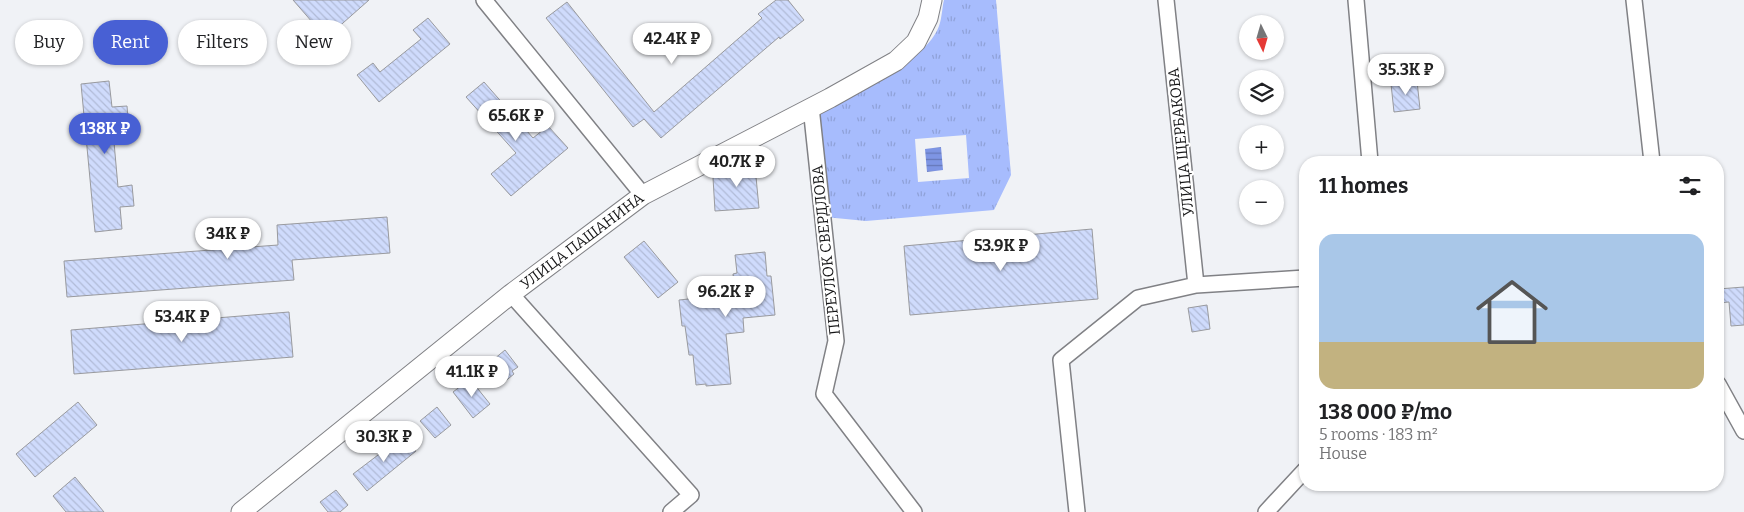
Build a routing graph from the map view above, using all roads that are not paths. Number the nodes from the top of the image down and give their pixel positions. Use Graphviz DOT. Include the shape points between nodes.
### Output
graph roads {
  1 [pos="484,0"];
  2 [pos="932,0"];
  3 [pos="1166,0"];
  4 [pos="1356,0"];
  5 [pos="1634,0"];
  6 [pos="811,106"];
  7 [pos="1369,156"];
  8 [pos="1651,156"];
  9 [pos="643,195"];
  10 [pos="1299,278"];
  11 [pos="1196,285"];
  12 [pos="511,294"];
  13 [pos="1724,395"];
  14 [pos="1744,430"];
  15 [pos="1299,476"];
  16 [pos="241,512"];
  17 [pos="671,512"];
  18 [pos="914,512"];
  19 [pos="1077,512"];
  20 [pos="1266,512"];
  1 -- 9 [label="street"];
  2 -- 6 [label="main road, УЛИЦА ПАШАНИНА" via="923,31 908,52"];
  3 -- 11 [label="street, УЛИЦА ЩЕРБАКОВА"];
  4 -- 7 [label="street"];
  5 -- 8 [label="street"];
  6 -- 9 [label="main road, УЛИЦА ПАШАНИНА"];
  6 -- 18 [label="street, ПЕРЕУЛОК СВЕРДЛОВА" via="836,341 824,394"];
  9 -- 12 [label="main road, УЛИЦА ПАШАНИНА"];
  10 -- 11 [label="street"];
  11 -- 19 [label="street" via="1138,298 1061,360"];
  12 -- 16 [label="main road, УЛИЦА ПАШАНИНА"];
  12 -- 17 [label="street" via="691,495"];
  13 -- 14 [label="street"];
  15 -- 20 [label="street"];
}
